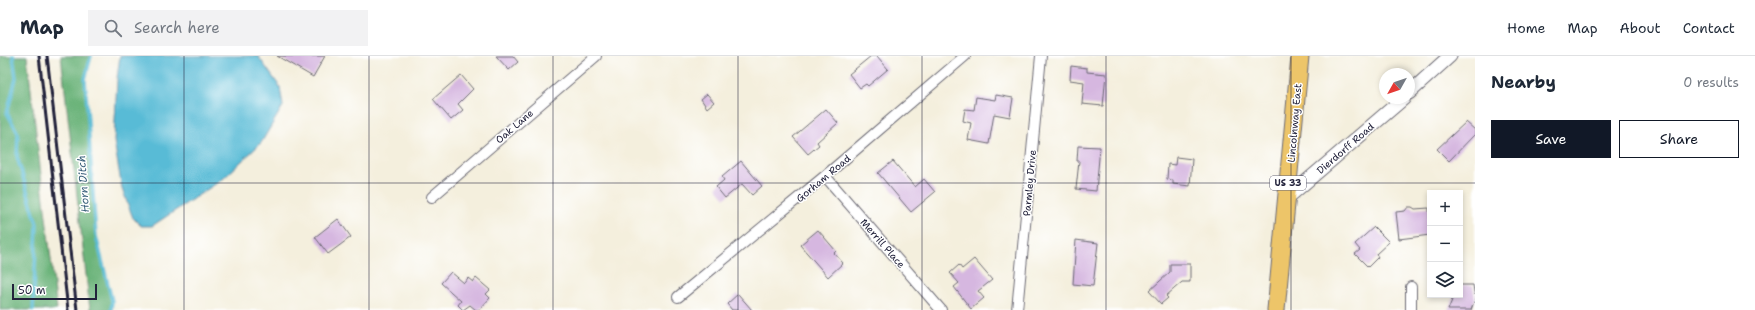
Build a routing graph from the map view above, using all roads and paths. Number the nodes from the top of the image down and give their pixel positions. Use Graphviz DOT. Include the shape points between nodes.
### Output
graph roads {
  1 [pos="596,56"];
  2 [pos="965,56"];
  3 [pos="1041,56"];
  4 [pos="1300,56"];
  5 [pos="1450,56"];
  6 [pos="1415,88"];
  7 [pos="1397,104"];
  8 [pos="825,176"];
  9 [pos="432,197"];
  10 [pos="1287,198"];
  11 [pos="1411,287"];
  12 [pos="678,297"];
  13 [pos="941,310"];
  14 [pos="1017,310"];
  15 [pos="1276,310"];
  16 [pos="1411,310"];
  1 -- 9 [label="street, Oak Lane"];
  2 -- 8 [label="street, Gorham Road"];
  3 -- 14 [label="street, Parmley Drive"];
  4 -- 10 [label="highway, Lincolnway East / US 33"];
  5 -- 6 [label="street, Dierdorff Road"];
  7 -- 10 [label="street, Dierdorff Road"];
  8 -- 12 [label="street, Gorham Road"];
  8 -- 13 [label="street, Merrill Place"];
  10 -- 15 [label="highway, Lincolnway East / US 33"];
  11 -- 16 [label="street"];
}
